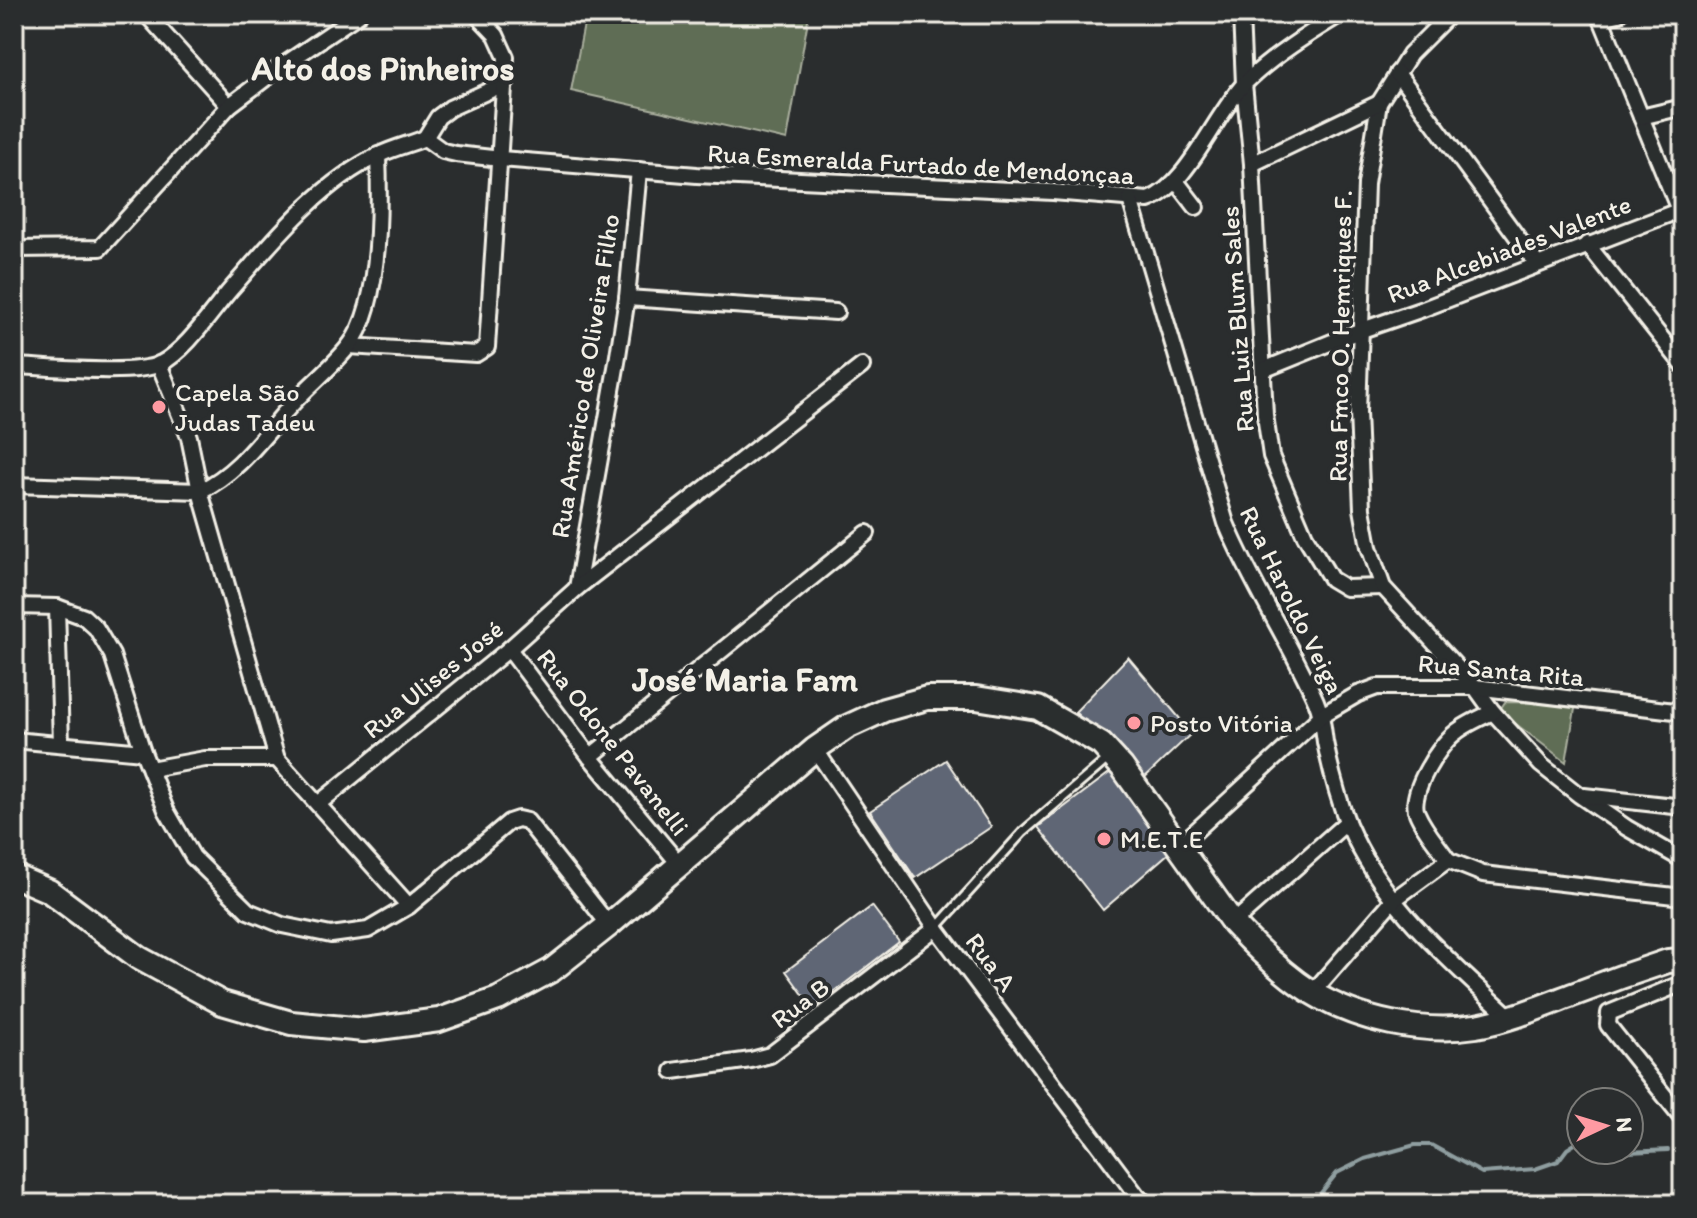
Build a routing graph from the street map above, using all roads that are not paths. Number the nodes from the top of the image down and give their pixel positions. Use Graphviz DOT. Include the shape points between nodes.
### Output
graph roads {
  1 [pos="146,14"];
  2 [pos="359,14"];
  3 [pos="476,14"];
  4 [pos="1241,14"];
  5 [pos="1341,14"];
  6 [pos="1450,14"];
  7 [pos="1619,14"];
  8 [pos="1600,16"];
  9 [pos="1397,73"];
  10 [pos="506,83"];
  11 [pos="1244,84"];
  12 [pos="1379,103"];
  13 [pos="229,106"];
  14 [pos="1683,107"];
  15 [pos="1641,117"];
  16 [pos="425,138"];
  17 [pos="378,155"];
  18 [pos="501,159"];
  19 [pos="1252,164"];
  20 [pos="639,170"];
  21 [pos="1176,181"];
  22 [pos="1130,199"];
  23 [pos="1196,207"];
  24 [pos="1681,209"];
  25 [pos="1587,244"];
  26 [pos="14,249"];
  27 [pos="1537,264"];
  28 [pos="627,298"];
  29 [pos="836,312"];
  30 [pos="1359,331"];
  31 [pos="349,346"];
  32 [pos="159,364"];
  33 [pos="1683,365"];
  34 [pos="14,366"];
  35 [pos="862,366"];
  36 [pos="1263,370"];
  37 [pos="14,485"];
  38 [pos="200,491"];
  39 [pos="867,533"];
  40 [pos="1383,587"];
  41 [pos="577,588"];
  42 [pos="14,606"];
  43 [pos="57,607"];
  44 [pos="509,649"];
  45 [pos="1475,687"];
  46 [pos="1493,712"];
  47 [pos="1683,712"];
  48 [pos="1322,715"];
  49 [pos="14,740"];
  50 [pos="61,744"];
  51 [pos="815,749"];
  52 [pos="143,752"];
  53 [pos="1111,756"];
  54 [pos="590,757"];
  55 [pos="277,759"];
  56 [pos="150,769"];
  57 [pos="1579,795"];
  58 [pos="318,804"];
  59 [pos="1683,807"];
  60 [pos="1347,822"];
  61 [pos="1178,847"];
  62 [pos="1448,860"];
  63 [pos="1683,860"];
  64 [pos="680,865"];
  65 [pos="14,876"];
  66 [pos="1683,897"];
  67 [pos="1392,901"];
  68 [pos="409,906"];
  69 [pos="1233,923"];
  70 [pos="609,925"];
  71 [pos="936,928"];
  72 [pos="1683,960"];
  73 [pos="1683,983"];
  74 [pos="1312,993"];
  75 [pos="1510,1017"];
  76 [pos="673,1071"];
  77 [pos="1683,1119"];
  78 [pos="1142,1201"];
  1 -- 13 [label="street"];
  2 -- 13 [label="street"];
  3 -- 10 [label="street" via="496,35 506,57"];
  4 -- 11 [label="street, Rua Luiz Blum Sales"];
  5 -- 11 [label="street, Rua Esmeralda Furtado de Mendonçaa"];
  6 -- 9 [label="street, Rua Fmco O. Hemriques F."];
  7 -- 8 [label="street"];
  8 -- 15 [label="street"];
  9 -- 12 [label="street, Rua Fmco O. Hemriques F."];
  9 -- 27 [label="street"];
  10 -- 16 [label="street" via="450,108"];
  10 -- 18 [label="street"];
  11 -- 19 [label="street, Rua Luiz Blum Sales"];
  11 -- 21 [label="street, Rua Esmeralda Furtado de Mendonçaa"];
  12 -- 19 [label="street"];
  12 -- 30 [label="street, Rua Fmco O. Hemriques F." via="1366,184"];
  13 -- 26 [label="street" via="100,248"];
  14 -- 15 [label="street"];
  15 -- 24 [label="street"];
  16 -- 17 [label="street"];
  16 -- 18 [label="street, Rua Esmeralda Furtado de Mendonçaa" via="443,151"];
  17 -- 31 [label="street" via="380,196 371,293 365,318"];
  17 -- 32 [label="street" via="314,199 194,336"];
  18 -- 20 [label="street, Rua Esmeralda Furtado de Mendonçaa"];
  18 -- 31 [label="street" via="487,347 476,354"];
  19 -- 36 [label="street, Rua Luiz Blum Sales"];
  20 -- 22 [label="street, Rua Esmeralda Furtado de Mendonçaa"];
  20 -- 28 [label="street, Rua Américo de Oliveira Filho"];
  21 -- 22 [label="street, Rua Esmeralda Furtado de Mendonçaa" via="1161,196"];
  21 -- 23 [label="street"];
  22 -- 48 [label="street, Rua Haroldo Veiga" via="1226,523"];
  24 -- 25 [label="street, Rua Alcebiades Valente"];
  25 -- 27 [label="street, Rua Alcebiades Valente"];
  25 -- 33 [label="street"];
  27 -- 30 [label="street, Rua Alcebiades Valente"];
  28 -- 29 [label="street"];
  28 -- 41 [label="street, Rua Américo de Oliveira Filho"];
  30 -- 36 [label="street, Rua Alcebiades Valente"];
  30 -- 40 [label="street, Rua Fmco O. Hemriques F." via="1362,509"];
  31 -- 38 [label="street" via="238,466"];
  32 -- 34 [label="street" via="125,370"];
  32 -- 38 [label="street" via="189,437"];
  35 -- 41 [label="street, Rua Ulises José"];
  36 -- 40 [label="street, Rua Luiz Blum Sales" via="1271,456 1305,536 1331,579 1346,588"];
  37 -- 38 [label="street"];
  38 -- 55 [label="street"];
  39 -- 54 [label="street"];
  40 -- 45 [label="street, Rua Fmco O. Hemriques F."];
  41 -- 44 [label="street, Rua Ulises José"];
  42 -- 43 [label="street"];
  43 -- 50 [label="street"];
  43 -- 52 [label="street" via="96,628 112,655"];
  44 -- 54 [label="street, Rua Odone Pavanelli"];
  44 -- 58 [label="street, Rua Ulises José"];
  45 -- 46 [label="street, Rua Fmco O. Hemriques F."];
  45 -- 47 [label="street, Rua Santa Rita"];
  45 -- 48 [label="street, Rua Santa Rita" via="1377,687"];
  46 -- 57 [label="street, Rua Fmco O. Hemriques F." via="1541,765"];
  46 -- 62 [label="street" via="1447,740 1416,790 1416,813"];
  48 -- 60 [label="street, Rua Haroldo Veiga"];
  48 -- 61 [label="street, Rua Santa Rita"];
  49 -- 50 [label="street"];
  50 -- 52 [label="street"];
  51 -- 53 [label="main road" via="884,710 927,698 976,698 1038,708 1101,744"];
  51 -- 64 [label="main road"];
  51 -- 71 [label="street, Rua A"];
  52 -- 56 [label="street"];
  53 -- 61 [label="main road"];
  53 -- 71 [label="lane" via="1023,832"];
  54 -- 64 [label="street, Rua Odone Pavanelli"];
  55 -- 56 [label="street" via="205,759"];
  55 -- 58 [label="street"];
  56 -- 68 [label="street" via="193,857 248,911 282,925 331,935 368,930"];
  57 -- 59 [label="street"];
  57 -- 63 [label="street, Rua Fmco O. Hemriques F."];
  58 -- 68 [label="street"];
  60 -- 67 [label="street, Rua Haroldo Veiga"];
  60 -- 69 [label="street"];
  61 -- 69 [label="main road"];
  62 -- 66 [label="street" via="1483,874"];
  62 -- 67 [label="street"];
  64 -- 70 [label="main road"];
  65 -- 70 [label="main road" via="49,891 139,958 222,1003 291,1023 364,1030 439,1020 498,999 552,970"];
  67 -- 74 [label="street"];
  67 -- 75 [label="street, Rua Haroldo Veiga"];
  68 -- 70 [label="street" via="518,819 527,821"];
  69 -- 74 [label="main road"];
  71 -- 76 [label="street, Rua B" via="770,1055"];
  71 -- 78 [label="street, Rua A"];
  72 -- 75 [label="main road"];
  73 -- 77 [label="street" via="1609,1013 1608,1025"];
  74 -- 75 [label="main road" via="1408,1026 1445,1029"];
}
